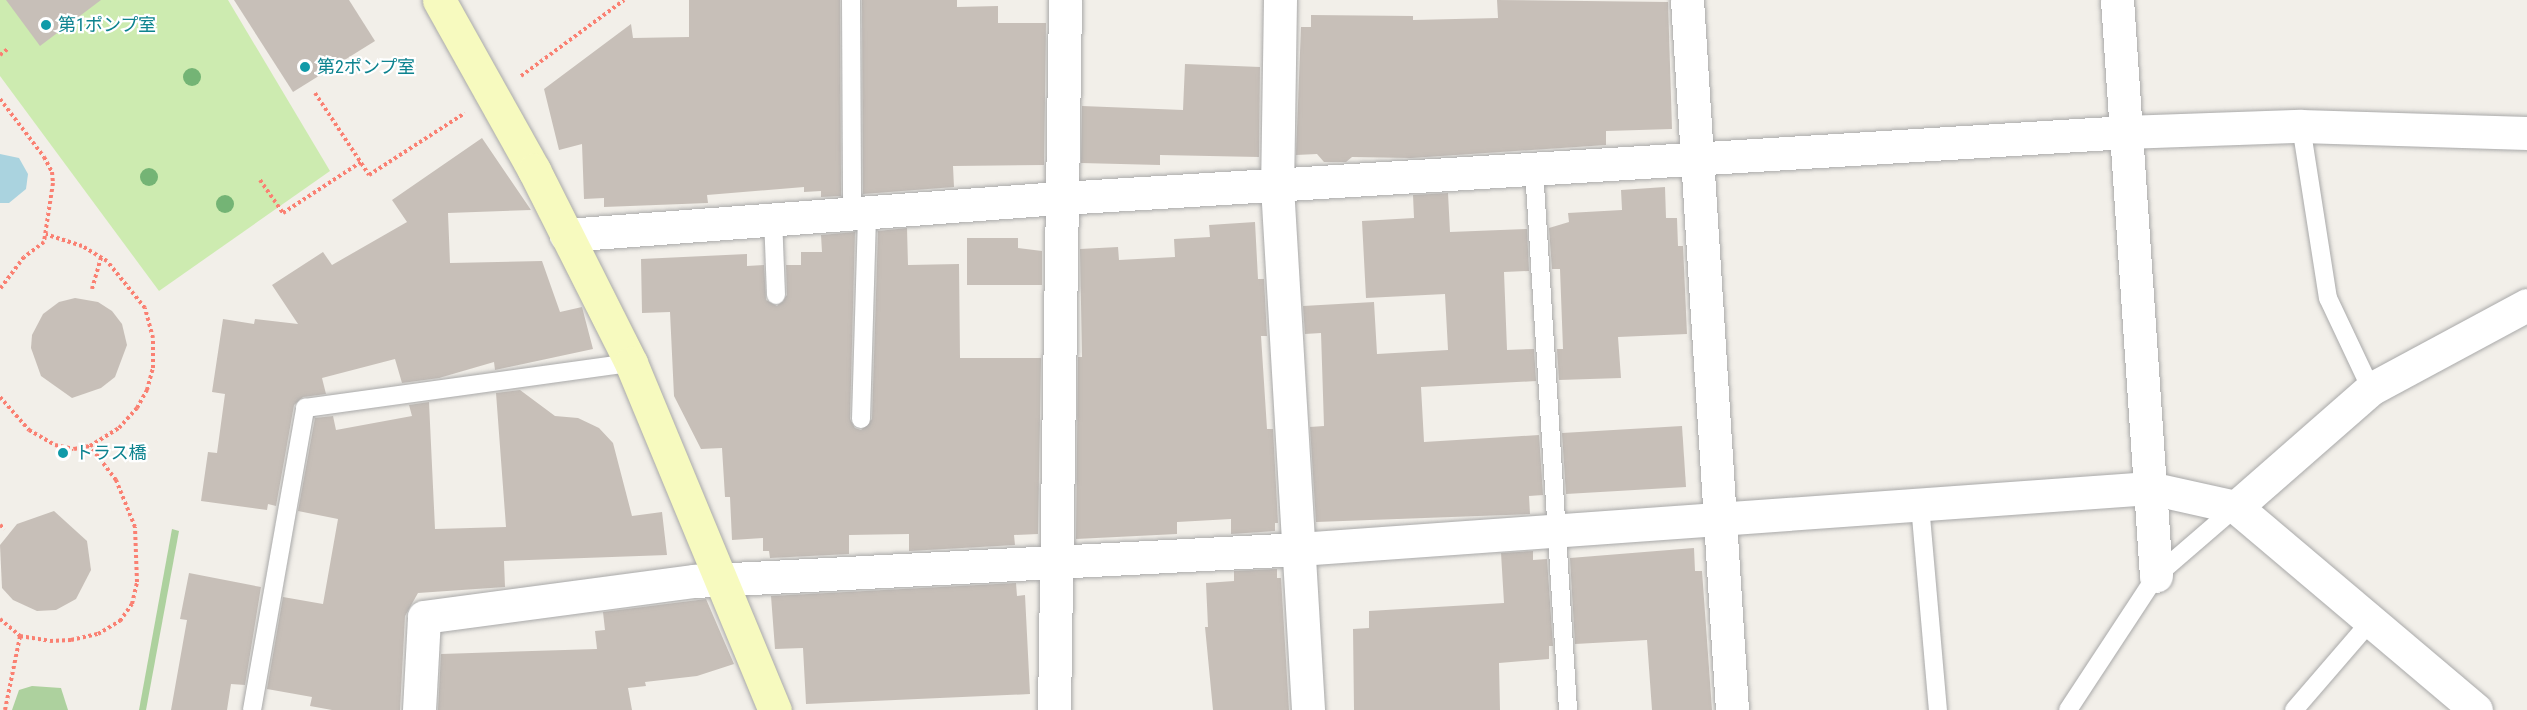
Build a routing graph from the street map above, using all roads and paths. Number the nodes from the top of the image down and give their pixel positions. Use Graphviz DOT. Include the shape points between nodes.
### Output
graph roads {
  1 [pos="439,0"];
  2 [pos="624,0"];
  3 [pos="851,0"];
  4 [pos="1065,0"];
  5 [pos="1280,0"];
  6 [pos="1687,0"];
  7 [pos="2117,0"];
  8 [pos="9,48"];
  9 [pos="0,55"];
  10 [pos="315,93"];
  11 [pos="490,96"];
  12 [pos="0,99"];
  13 [pos="2301,126"];
  14 [pos="2125,132"];
  15 [pos="2527,134"];
  16 [pos="1697,159"];
  17 [pos="361,162"];
  18 [pos="1534,169"];
  19 [pos="260,180"];
  20 [pos="1277,186"];
  21 [pos="1062,198"];
  22 [pos="860,212"];
  23 [pos="773,217"];
  24 [pos="46,234"];
  25 [pos="566,235"];
  26 [pos="101,257"];
  27 [pos="0,289"];
  28 [pos="92,289"];
  29 [pos="776,295"];
  30 [pos="2527,305"];
  31 [pos="631,363"];
  32 [pos="2372,389"];
  33 [pos="0,398"];
  34 [pos="861,419"];
  35 [pos="90,446"];
  36 [pos="2150,488"];
  37 [pos="1920,505"];
  38 [pos="2236,507"];
  39 [pos="1720,516"];
  40 [pos="0,525"];
  41 [pos="5,529"];
  42 [pos="1558,529"];
  43 [pos="1299,549"];
  44 [pos="1056,563"];
  45 [pos="2156,576"];
  46 [pos="724,582"];
  47 [pos="0,620"];
  48 [pos="2369,624"];
  49 [pos="20,636"];
  50 [pos="5,710"];
  51 [pos="252,710"];
  52 [pos="419,710"];
  53 [pos="776,710"];
  54 [pos="1054,710"];
  55 [pos="1308,710"];
  56 [pos="1568,710"];
  57 [pos="1732,710"];
  58 [pos="1938,710"];
  59 [pos="2068,710"];
  60 [pos="2294,710"];
  61 [pos="2476,710"];
  1 -- 11 [label="street"];
  2 -- 11 [label="path"];
  3 -- 22 [label="lane"];
  4 -- 21 [label="street"];
  5 -- 20 [label="street"];
  6 -- 16 [label="street"];
  7 -- 14 [label="street"];
  8 -- 9 [label="path"];
  10 -- 17 [label="path"];
  11 -- 17 [label="path" via="369,175"];
  11 -- 25 [label="street" via="534,170"];
  12 -- 24 [label="path" via="52,172"];
  13 -- 14 [label="street"];
  13 -- 15 [label="street"];
  13 -- 32 [label="lane" via="2328,298"];
  14 -- 16 [label="street"];
  14 -- 36 [label="street"];
  16 -- 18 [label="street"];
  16 -- 39 [label="street"];
  17 -- 19 [label="path" via="283,213"];
  18 -- 20 [label="street"];
  18 -- 42 [label="lane"];
  20 -- 21 [label="street"];
  20 -- 43 [label="street"];
  21 -- 22 [label="street"];
  21 -- 44 [label="street"];
  22 -- 23 [label="street"];
  22 -- 34 [label="lane"];
  23 -- 25 [label="street"];
  23 -- 29 [label="lane"];
  24 -- 26 [label="path"];
  24 -- 27 [label="path" via="44,242 24,257"];
  25 -- 31 [label="street"];
  26 -- 28 [label="path"];
  26 -- 35 [label="path" via="126,280 145,308 153,339 153,368 137,408 119,428"];
  30 -- 32 [label="street"];
  31 -- 46 [label="street"];
  31 -- 51 [label="lane" via="306,408"];
  32 -- 38 [label="street"];
  33 -- 35 [label="path" via="29,430 48,442 74,448"];
  35 -- 49 [label="path" via="116,480 135,528 137,582 132,604 120,621 98,634 50,641"];
  36 -- 37 [label="street"];
  36 -- 38 [label="street"];
  36 -- 45 [label="street"];
  37 -- 39 [label="street"];
  37 -- 58 [label="lane"];
  38 -- 45 [label="lane"];
  38 -- 48 [label="street"];
  39 -- 42 [label="street"];
  39 -- 57 [label="street"];
  40 -- 41 [label="path"];
  42 -- 43 [label="street"];
  42 -- 56 [label="lane"];
  43 -- 44 [label="street"];
  43 -- 55 [label="street"];
  44 -- 46 [label="street"];
  44 -- 54 [label="street"];
  45 -- 59 [label="lane"];
  46 -- 52 [label="street" via="695,581 424,617"];
  46 -- 53 [label="street"];
  47 -- 49 [label="path"];
  48 -- 60 [label="lane"];
  48 -- 61 [label="street"];
  49 -- 50 [label="path"];
}
